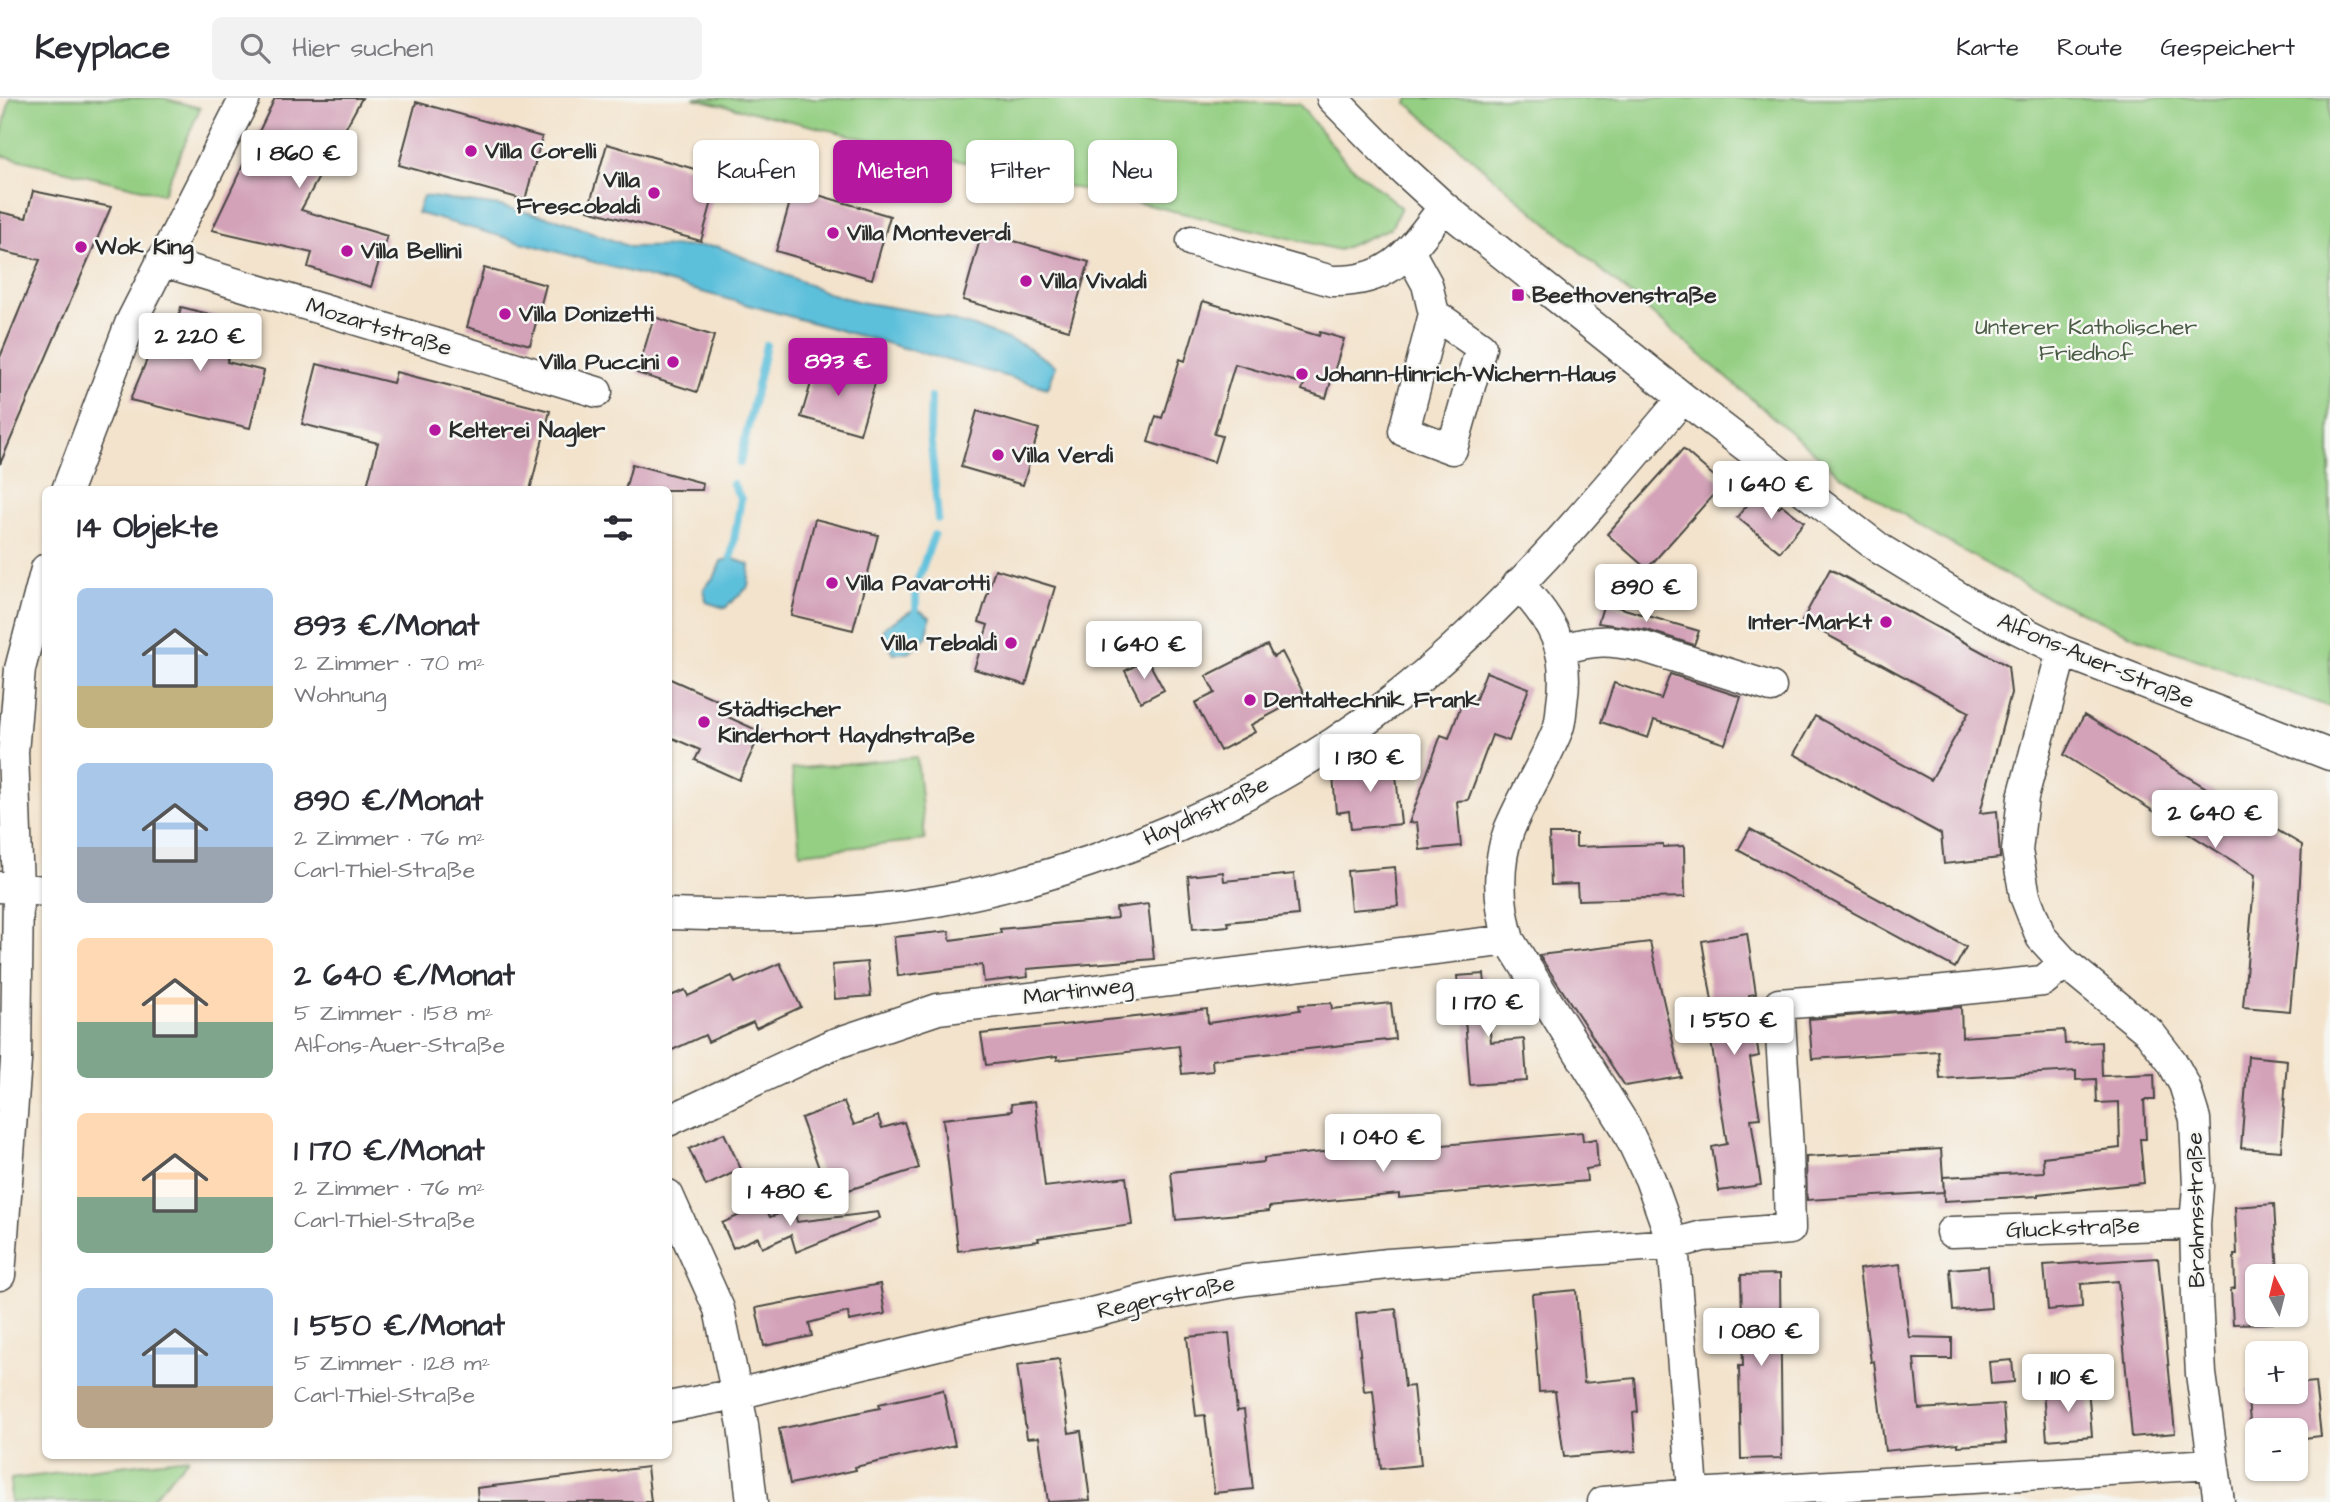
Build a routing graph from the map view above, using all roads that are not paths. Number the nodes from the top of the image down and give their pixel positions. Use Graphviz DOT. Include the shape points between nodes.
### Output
graph roads {
  1 [pos="245,98"];
  2 [pos="1332,98"];
  3 [pos="1444,206"];
  4 [pos="1192,241"];
  5 [pos="1409,251"];
  6 [pos="161,261"];
  7 [pos="1434,314"];
  8 [pos="597,392"];
  9 [pos="1683,398"];
  10 [pos="69,486"];
  11 [pos="42,584"];
  12 [pos="1518,584"];
  13 [pos="1562,649"];
  14 [pos="2062,651"];
  15 [pos="1771,687"];
  16 [pos="2330,755"];
  17 [pos="21,889"];
  18 [pos="672,914"];
  19 [pos="1509,940"];
  20 [pos="2065,963"];
  21 [pos="672,1119"];
  22 [pos="672,1204"];
  23 [pos="2195,1224"];
  24 [pos="1951,1232"];
  25 [pos="1673,1244"];
  26 [pos="0,1275"];
  27 [pos="737,1394"];
  28 [pos="672,1407"];
  29 [pos="2213,1464"];
  30 [pos="1694,1498"];
  31 [pos="752,1502"];
  32 [pos="1603,1502"];
  33 [pos="2219,1502"];
  1 -- 6 [label="street"];
  2 -- 3 [label="street, Alfons-Auer-Straße"];
  3 -- 5 [label="street"];
  3 -- 9 [label="street, Alfons-Auer-Straße"];
  4 -- 5 [label="street" via="1332,281 1355,282 1376,276"];
  5 -- 7 [label="street" via="1427,284"];
  6 -- 8 [label="street, Mozartstraße"];
  6 -- 10 [label="street" via="130,324"];
  9 -- 12 [label="street, Haydnstraße" via="1580,520"];
  9 -- 14 [label="street, Alfons-Auer-Straße" via="1880,549 1980,610"];
  11 -- 17 [label="street" via="20,669 13,752"];
  12 -- 13 [label="street" via="1541,607"];
  12 -- 18 [label="street, Haydnstraße" via="1395,699 1342,738 1292,770 1149,839 1075,865 934,901 769,916"];
  13 -- 15 [label="street" via="1594,640 1622,642"];
  13 -- 19 [label="street" via="1564,690 1559,726 1509,832 1502,862 1500,894"];
  14 -- 16 [label="street, Alfons-Auer-Straße"];
  14 -- 20 [label="street, Brahmsstraße" via="2024,797 2017,851 2025,896 2041,937"];
  17 -- 26 [label="street" via="15,1083"];
  19 -- 21 [label="street, Martinweg" via="938,1009 831,1045"];
  19 -- 25 [label="street" via="1625,1126"];
  20 -- 23 [label="street, Brahmsstraße" via="2149,1032 2184,1084 2195,1119"];
  20 -- 25 [label="street, Regerstraße" via="2043,981 1779,1004 1790,1229 1703,1236"];
  22 -- 27 [label="street" via="719,1309"];
  23 -- 24 [label="street, Gluckstraße"];
  23 -- 29 [label="street, Brahmsstraße" via="2202,1374"];
  25 -- 27 [label="street, Regerstraße" via="1268,1276 962,1339"];
  25 -- 30 [label="street"];
  27 -- 28 [label="street, Regerstraße"];
  27 -- 31 [label="street"];
  29 -- 30 [label="street"];
  29 -- 33 [label="street, Brahmsstraße"];
  30 -- 32 [label="street"];
}
